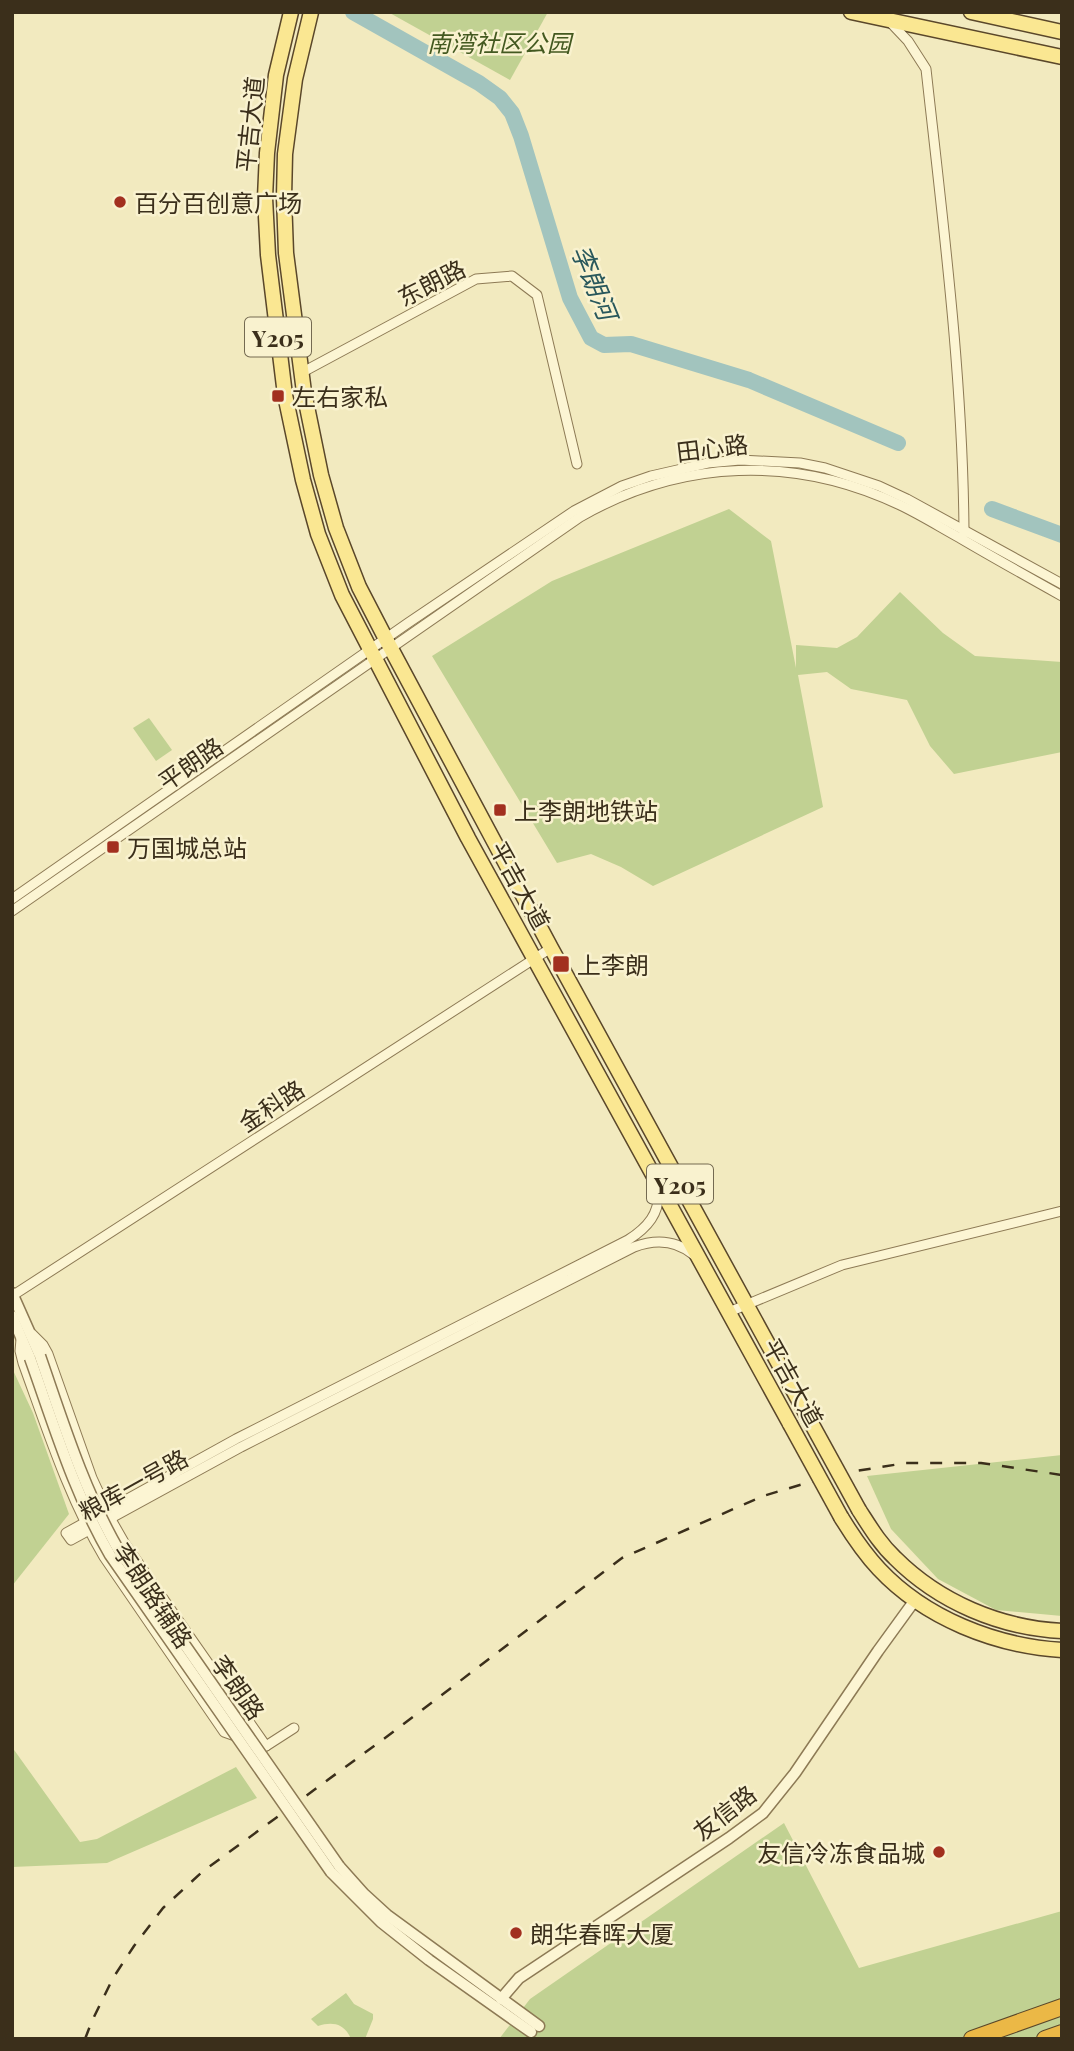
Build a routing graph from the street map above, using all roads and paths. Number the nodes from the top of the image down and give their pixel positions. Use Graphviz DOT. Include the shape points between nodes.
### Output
graph roads {
  1 [pos="291,12"];
  2 [pos="311,12"];
  3 [pos="851,12"];
  4 [pos="971,12"];
  5 [pos="889,21"];
  6 [pos="1062,32"];
  7 [pos="1062,57"];
  8 [pos="301,373"];
  9 [pos="577,464"];
  10 [pos="964,530"];
  11 [pos="964,540"];
  12 [pos="1062,584"];
  13 [pos="1062,596"];
  14 [pos="388,643"];
  15 [pos="372,654"];
  16 [pos="12,899"];
  17 [pos="12,911"];
  18 [pos="551,948"];
  19 [pos="536,958"];
  20 [pos="658,1184"];
  21 [pos="1062,1211"];
  22 [pos="700,1261"];
  23 [pos="13,1295"];
  24 [pos="746,1304"];
  25 [pos="729,1312"];
  26 [pos="12,1316"];
  27 [pos="27,1336"];
  28 [pos="109,1515"];
  29 [pos="87,1527"];
  30 [pos="918,1602"];
  31 [pos="1062,1631"];
  32 [pos="1062,1650"];
  33 [pos="295,1728"];
  34 [pos="266,1746"];
  35 [pos="335,1869"];
  36 [pos="504,2001"];
  37 [pos="1062,2007"];
  38 [pos="1062,2033"];
  39 [pos="972,2039"];
  40 [pos="1045,2039"];
  1 -- 15 [label="main road, 平吉大道 / Y205" via="276,75 265,198 285,395 318,534"];
  2 -- 8 [label="main road, 平吉大道 / Y205" via="295,79 285,154 286,253"];
  3 -- 5 [label="main road"];
  4 -- 6 [label="main road"];
  5 -- 7 [label="main road"];
  5 -- 10 [label="street" via="926,69 954,323"];
  8 -- 9 [label="street, 东朗路" via="476,279 512,276 537,295"];
  8 -- 14 [label="main road, 平吉大道 / Y205" via="336,528"];
  10 -- 11 [label="street"];
  10 -- 12 [label="street, 田心路"];
  10 -- 14 [label="street, 田心路" via="879,486 825,468 771,461 708,463 652,475 597,498"];
  11 -- 13 [label="street, 田心路"];
  11 -- 14 [label="street, 田心路" via="900,505 825,477 772,470 709,472 656,484 601,505"];
  14 -- 15 [label="street, 平朗路"];
  14 -- 18 [label="main road, 平吉大道 / Y205"];
  15 -- 16 [label="street, 平朗路"];
  15 -- 17 [label="street, 平朗路"];
  15 -- 19 [label="main road, 平吉大道 / Y205"];
  18 -- 19 [label="street, 金科路"];
  18 -- 24 [label="main road, 平吉大道 / Y205"];
  19 -- 20 [label="main road, 平吉大道 / Y205"];
  19 -- 23 [label="street, 金科路"];
  20 -- 22 [label="main road, 平吉大道 / Y205"];
  20 -- 28 [label="street, 粮库一号路" via="655,1214 628,1240 236,1439"];
  21 -- 24 [label="street" via="842,1265"];
  22 -- 25 [label="main road, 平吉大道 / Y205"];
  22 -- 28 [label="street, 粮库一号路" via="681,1245 669,1242 634,1247"];
  23 -- 27 [label="street, 李朗路"];
  24 -- 25 [label="street"];
  24 -- 31 [label="main road, 平吉大道 / Y205, bridge" via="859,1510 893,1557 937,1592 990,1616 1020,1626"];
  25 -- 30 [label="main road, 平吉大道 / Y205, bridge" via="859,1546"];
  26 -- 27 [label="street, 李朗路"];
  27 -- 28 [label="street, 李朗路辅路" via="43,1345 48,1354"];
  27 -- 29 [label="street, 李朗路辅路" via="20,1351 23,1363"];
  27 -- 35 [label="street, 李朗路, bridge" via="83,1481 118,1549"];
  28 -- 29 [label="street, 粮库一号路"];
  28 -- 34 [label="street, 李朗路辅路"];
  29 -- 34 [label="street, 李朗路辅路" via="224,1732"];
  30 -- 32 [label="main road, 平吉大道 / Y205" via="983,1634"];
  30 -- 36 [label="street, 友信路" via="763,1813 530,1971 511,1986"];
  33 -- 34 [label="street"];
  35 -- 36 [label="street, 李朗路" via="387,1915"];
  35 -- 36 [label="street, 李朗路" via="381,1922 429,1960 535,2029"];
  37 -- 39 [label="highway"];
  38 -- 40 [label="highway"];
}
